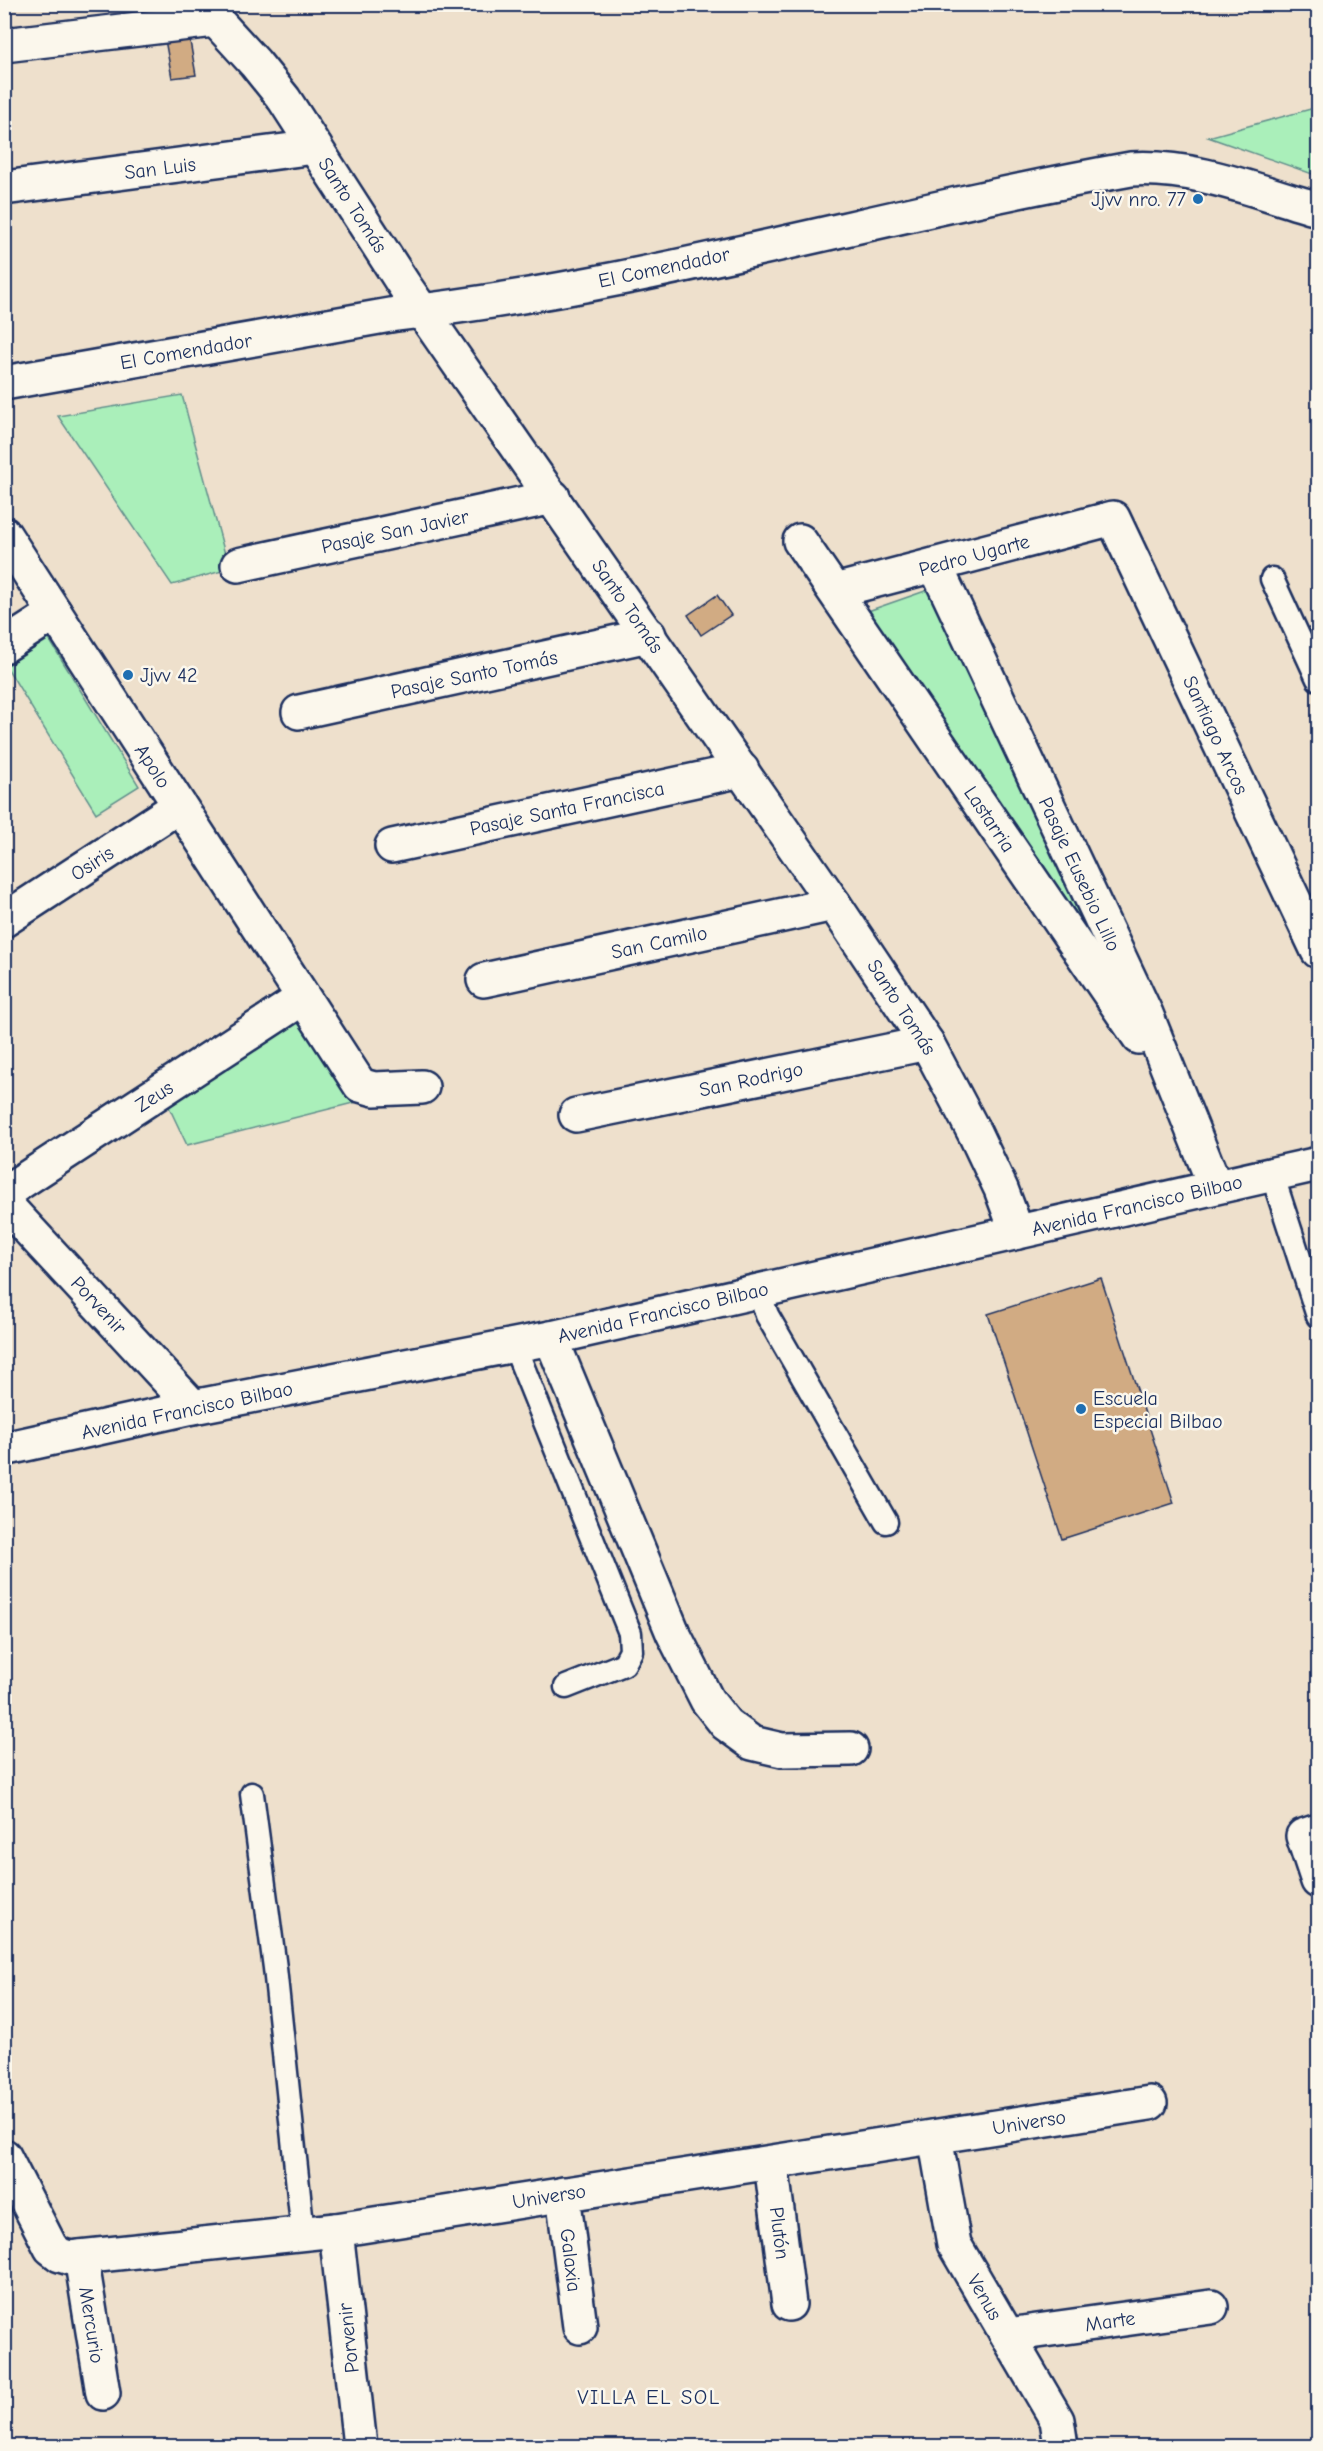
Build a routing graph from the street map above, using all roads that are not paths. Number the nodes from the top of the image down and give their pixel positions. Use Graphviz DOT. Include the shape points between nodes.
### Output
graph roads {
  1 [pos="207,12"];
  2 [pos="4,45"];
  3 [pos="315,147"];
  4 [pos="4,188"];
  5 [pos="1318,209"];
  6 [pos="423,311"];
  7 [pos="4,383"];
  8 [pos="553,498"];
  9 [pos="1113,518"];
  10 [pos="4,534"];
  11 [pos="800,541"];
  12 [pos="935,565"];
  13 [pos="238,566"];
  14 [pos="1272,579"];
  15 [pos="835,591"];
  16 [pos="55,613"];
  17 [pos="648,635"];
  18 [pos="4,646"];
  19 [pos="1318,680"];
  20 [pos="299,712"];
  21 [pos="742,770"];
  22 [pos="179,806"];
  23 [pos="392,846"];
  24 [pos="834,904"];
  25 [pos="4,920"];
  26 [pos="1318,951"];
  27 [pos="484,980"];
  28 [pos="303,998"];
  29 [pos="927,1043"];
  30 [pos="422,1087"];
  31 [pos="1181,1098"];
  32 [pos="576,1114"];
  33 [pos="1318,1164"];
  34 [pos="1272,1174"];
  35 [pos="1215,1186"];
  36 [pos="4,1193"];
  37 [pos="4,1203"];
  38 [pos="1017,1232"];
  39 [pos="758,1290"];
  40 [pos="1318,1316"];
  41 [pos="550,1338"];
  42 [pos="514,1345"];
  43 [pos="193,1407"];
  44 [pos="6,1447"];
  45 [pos="886,1522"];
  46 [pos="566,1687"];
  47 [pos="851,1749"];
  48 [pos="252,1794"];
  49 [pos="1311,1833"];
  50 [pos="1318,1881"];
  51 [pos="1150,2103"];
  52 [pos="934,2137"];
  53 [pos="4,2156"];
  54 [pos="771,2163"];
  55 [pos="563,2194"];
  56 [pos="336,2230"];
  57 [pos="303,2234"];
  58 [pos="81,2257"];
  59 [pos="789,2304"];
  60 [pos="1211,2307"];
  61 [pos="580,2327"];
  62 [pos="1008,2336"];
  63 [pos="103,2393"];
  64 [pos="360,2446"];
  65 [pos="1061,2446"];
  1 -- 2 [label="street"];
  1 -- 3 [label="street, Santo Tomás" via="277,90"];
  3 -- 4 [label="street, San Luis"];
  3 -- 6 [label="street, Santo Tomás"];
  5 -- 6 [label="street, El Comendador" via="1192,173 1131,169 565,289"];
  6 -- 7 [label="street, El Comendador"];
  6 -- 8 [label="street, Santo Tomás"];
  8 -- 13 [label="street, Pasaje San Javier"];
  8 -- 17 [label="street, Santo Tomás"];
  9 -- 12 [label="street, Pedro Ugarte"];
  9 -- 26 [label="street, Santiago Arcos"];
  10 -- 16 [label="street, Apolo"];
  11 -- 15 [label="street, Lastarria"];
  12 -- 15 [label="street, Pedro Ugarte"];
  12 -- 31 [label="street, Pasaje Eusebio Lillo" via="1146,1014"];
  14 -- 19 [label="lane"];
  15 -- 31 [label="street, Lastarria"];
  16 -- 18 [label="street"];
  16 -- 22 [label="street, Apolo"];
  17 -- 20 [label="street, Pasaje Santo Tomás"];
  17 -- 21 [label="street, Santo Tomás"];
  21 -- 23 [label="street, Pasaje Santa Francisca"];
  21 -- 24 [label="street, Santo Tomás"];
  22 -- 25 [label="street, Osiris"];
  22 -- 28 [label="street, Apolo"];
  24 -- 27 [label="street, San Camilo"];
  24 -- 29 [label="street, Santo Tomás"];
  28 -- 30 [label="street, Apolo" via="360,1085 374,1089"];
  28 -- 36 [label="street, Zeus"];
  29 -- 32 [label="street, San Rodrigo"];
  29 -- 38 [label="street, Santo Tomás" via="975,1134"];
  31 -- 35 [label="street, Pasaje Eusebio Lillo"];
  33 -- 34 [label="street, Avenida Francisco Bilbao"];
  34 -- 35 [label="street, Avenida Francisco Bilbao"];
  34 -- 40 [label="lane"];
  35 -- 38 [label="street, Avenida Francisco Bilbao"];
  37 -- 43 [label="street, Porvenir"];
  38 -- 39 [label="street, Avenida Francisco Bilbao"];
  39 -- 41 [label="street, Avenida Francisco Bilbao"];
  39 -- 45 [label="lane" via="767,1315"];
  41 -- 42 [label="street, Avenida Francisco Bilbao"];
  41 -- 47 [label="street" via="673,1633 707,1700 726,1724 752,1743 782,1749"];
  42 -- 43 [label="street, Avenida Francisco Bilbao"];
  42 -- 46 [label="lane" via="630,1633 631,1651 624,1664"];
  43 -- 44 [label="street, Avenida Francisco Bilbao"];
  48 -- 57 [label="lane"];
  49 -- 50 [label="street"];
  51 -- 52 [label="street, Universo"];
  52 -- 54 [label="street, Universo"];
  52 -- 62 [label="street, Venus" via="954,2244"];
  53 -- 58 [label="street, Universo" via="51,2248 60,2255"];
  54 -- 55 [label="street, Universo"];
  54 -- 59 [label="street, Plutón"];
  55 -- 56 [label="street, Universo"];
  55 -- 61 [label="street, Galaxia"];
  56 -- 57 [label="street, Universo"];
  56 -- 64 [label="street, Porvenir"];
  57 -- 58 [label="street, Universo"];
  58 -- 63 [label="street, Mercurio"];
  60 -- 62 [label="street, Marte"];
  62 -- 65 [label="street, Venus" via="1057,2420"];
}
